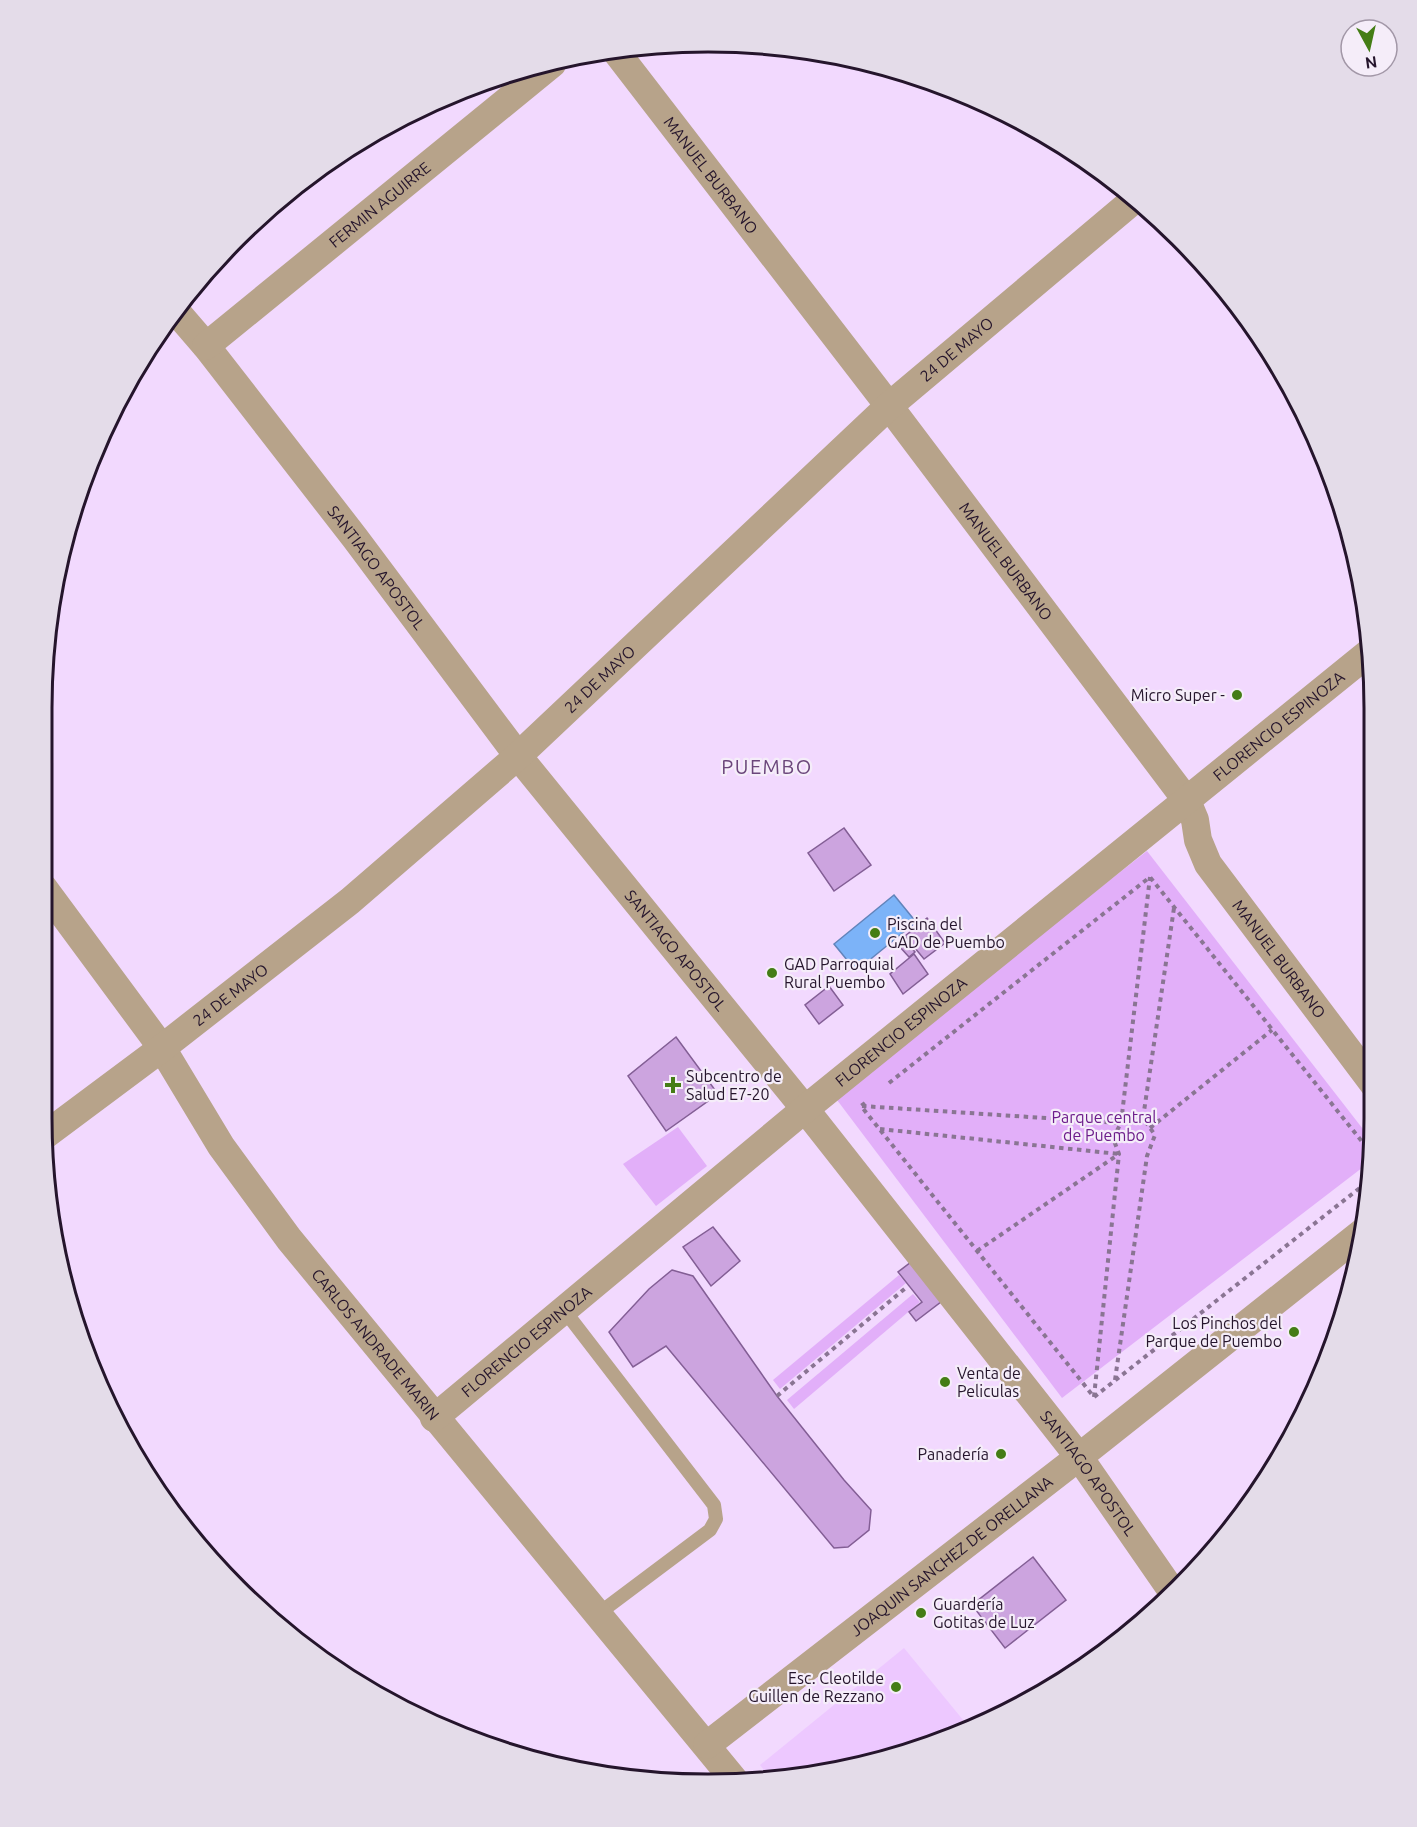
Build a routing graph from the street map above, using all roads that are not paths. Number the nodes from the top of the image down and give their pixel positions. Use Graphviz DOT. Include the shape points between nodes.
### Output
graph roads {
  1 [pos="621,58"];
  2 [pos="538,75"];
  3 [pos="1128,205"];
  4 [pos="182,318"];
  5 [pos="206,346"];
  6 [pos="889,406"];
  7 [pos="1362,658"];
  8 [pos="518,756"];
  9 [pos="1187,801"];
  10 [pos="52,899"];
  11 [pos="162,1048"];
  12 [pos="1364,1071"];
  13 [pos="805,1109"];
  14 [pos="53,1130"];
  15 [pos="1353,1240"];
  16 [pos="564,1310"];
  17 [pos="435,1418"];
  18 [pos="1079,1457"];
  19 [pos="1168,1586"];
  20 [pos="598,1614"];
  21 [pos="707,1745"];
  22 [pos="729,1774"];
  1 -- 6 [label="street, MANUEL BURBANO"];
  2 -- 5 [label="street, FERMIN AGUIRRE"];
  3 -- 6 [label="street, 24 DE MAYO"];
  4 -- 5 [label="street, SANTIAGO APOSTOL"];
  5 -- 8 [label="street, SANTIAGO APOSTOL"];
  6 -- 8 [label="street, 24 DE MAYO"];
  6 -- 9 [label="street, MANUEL BURBANO"];
  7 -- 9 [label="street, FLORENCIO ESPINOZA"];
  8 -- 11 [label="street, 24 DE MAYO" via="350,902"];
  8 -- 13 [label="street, SANTIAGO APOSTOL"];
  9 -- 12 [label="street, MANUEL BURBANO" via="1208,864"];
  9 -- 13 [label="street, FLORENCIO ESPINOZA"];
  10 -- 11 [label="street, CARLOS ANDRADE MARIN"];
  11 -- 14 [label="street, 24 DE MAYO"];
  11 -- 17 [label="street, CARLOS ANDRADE MARIN" via="221,1146 289,1239"];
  13 -- 16 [label="street, FLORENCIO ESPINOZA"];
  13 -- 18 [label="street, SANTIAGO APOSTOL"];
  15 -- 18 [label="street, JOAQUIN SANCHEZ DE ORELLANA"];
  16 -- 17 [label="street, FLORENCIO ESPINOZA"];
  16 -- 20 [label="lane" via="714,1505 716,1519 710,1530"];
  17 -- 20 [label="street, CARLOS ANDRADE MARIN"];
  18 -- 19 [label="street, SANTIAGO APOSTOL"];
  18 -- 21 [label="street, JOAQUIN SANCHEZ DE ORELLANA"];
  20 -- 21 [label="street, CARLOS ANDRADE MARIN"];
  21 -- 22 [label="street, CARLOS ANDRADE MARIN"];
}
